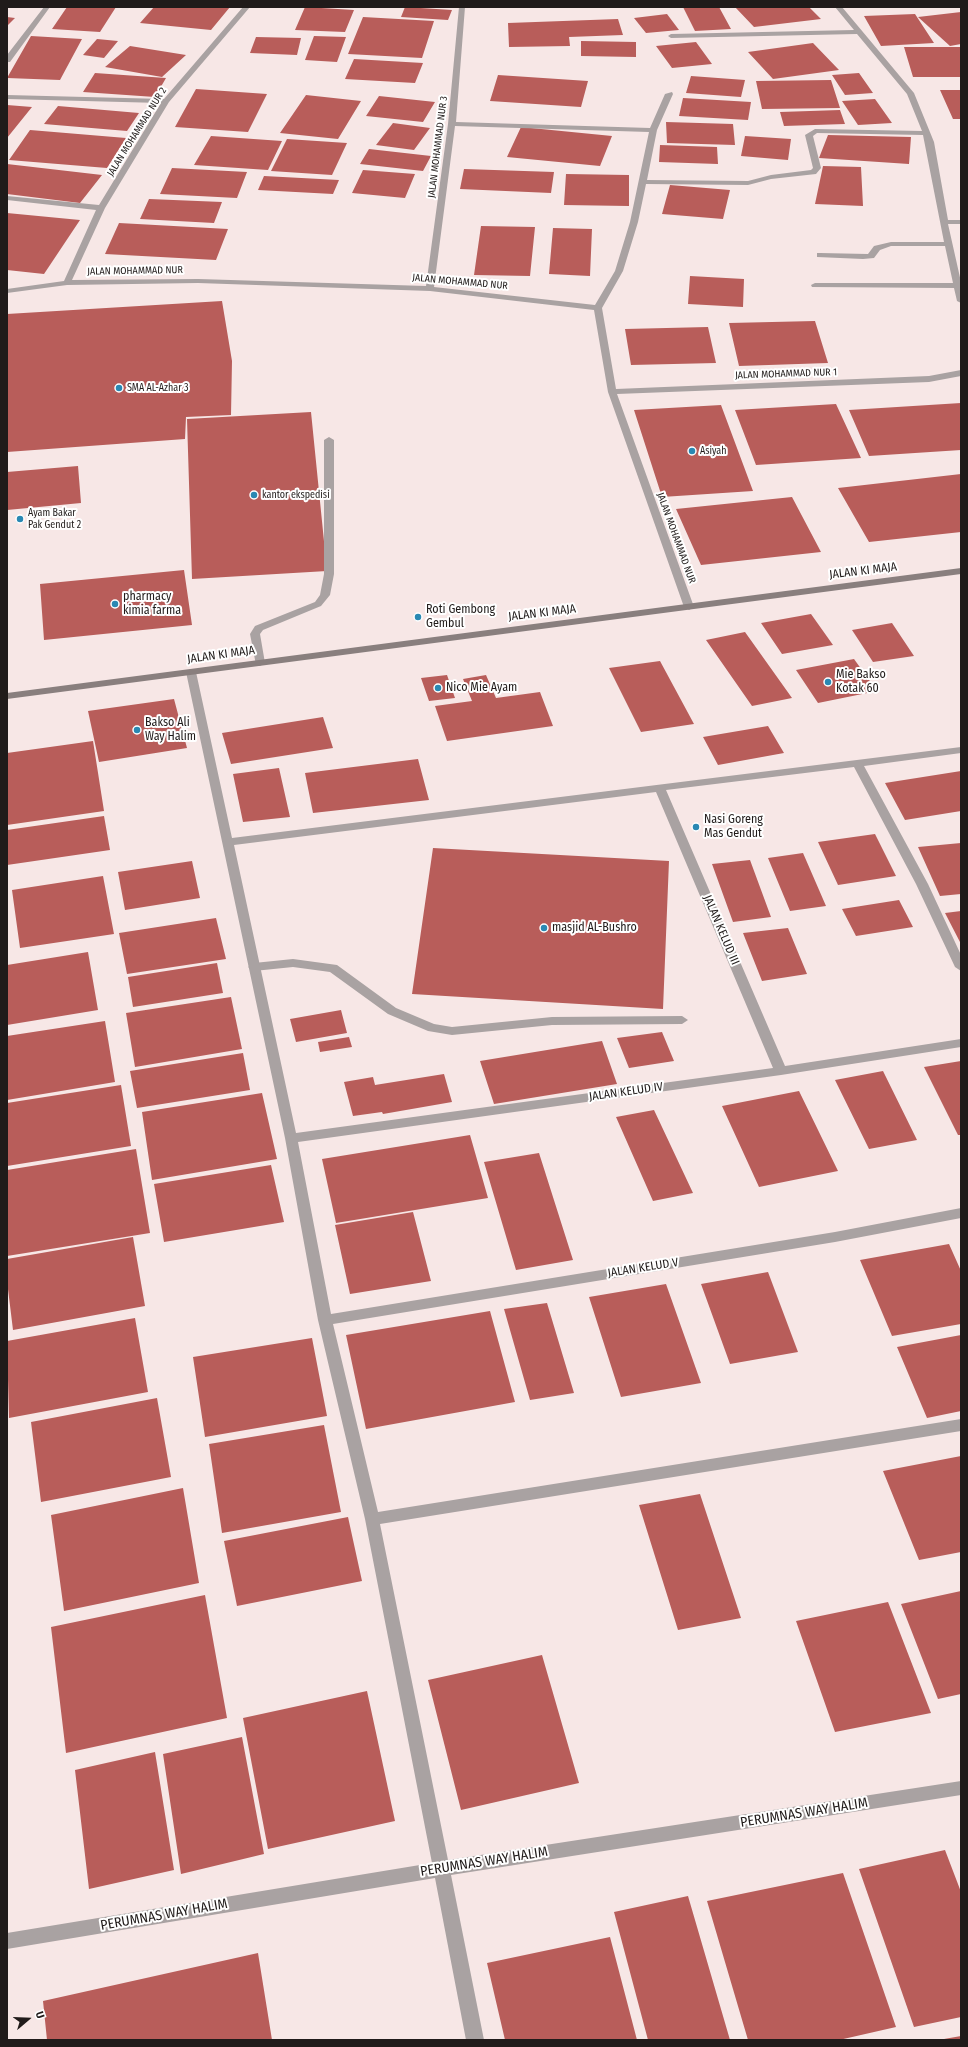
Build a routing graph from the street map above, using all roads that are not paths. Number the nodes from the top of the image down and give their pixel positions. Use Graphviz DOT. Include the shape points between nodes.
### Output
graph roads {
  1 [pos="47,7"];
  2 [pos="247,7"];
  3 [pos="462,7"];
  4 [pos="838,7"];
  5 [pos="858,32"];
  6 [pos="671,36"];
  7 [pos="7,60"];
  8 [pos="669,94"];
  9 [pos="7,97"];
  10 [pos="166,101"];
  11 [pos="452,124"];
  12 [pos="653,130"];
  13 [pos="926,133"];
  14 [pos="643,182"];
  15 [pos="7,198"];
  16 [pos="101,208"];
  17 [pos="944,222"];
  18 [pos="961,222"];
  19 [pos="949,244"];
  20 [pos="820,255"];
  21 [pos="67,283"];
  22 [pos="815,285"];
  23 [pos="958,286"];
  24 [pos="430,289"];
  25 [pos="7,291"];
  26 [pos="961,301"];
  27 [pos="598,308"];
  28 [pos="961,373"];
  29 [pos="612,392"];
  30 [pos="329,440"];
  31 [pos="961,571"];
  32 [pos="689,606"];
  33 [pos="260,663"];
  34 [pos="191,672"];
  35 [pos="7,696"];
  36 [pos="961,750"];
  37 [pos="858,764"];
  38 [pos="660,788"];
  39 [pos="228,842"];
  40 [pos="254,967"];
  41 [pos="961,967"];
  42 [pos="682,1020"];
  43 [pos="961,1043"];
  44 [pos="781,1071"];
  45 [pos="291,1138"];
  46 [pos="961,1213"];
  47 [pos="325,1320"];
  48 [pos="961,1425"];
  49 [pos="372,1520"];
  50 [pos="961,1788"];
  51 [pos="441,1869"];
  52 [pos="7,1941"];
  53 [pos="475,2040"];
  1 -- 7 [label="street"];
  2 -- 10 [label="street, JALAN MOHAMMAD NUR 2"];
  3 -- 11 [label="street, JALAN MOHAMMAD NUR 3"];
  4 -- 5 [label="street"];
  5 -- 6 [label="street"];
  5 -- 13 [label="street" via="910,93"];
  8 -- 12 [label="street"];
  9 -- 10 [label="street"];
  10 -- 16 [label="street, JALAN MOHAMMAD NUR 2"];
  11 -- 12 [label="street"];
  11 -- 24 [label="street, JALAN MOHAMMAD NUR 3"];
  12 -- 14 [label="street"];
  13 -- 14 [label="street" via="815,131 809,135 817,168 813,172 741,183"];
  13 -- 17 [label="street" via="930,142"];
  14 -- 27 [label="street" via="634,222 618,271"];
  15 -- 16 [label="street"];
  16 -- 21 [label="street, JALAN MOHAMMAD NUR 2"];
  17 -- 18 [label="street"];
  17 -- 19 [label="street"];
  19 -- 20 [label="street" via="891,244 877,248 871,256 863,257"];
  19 -- 23 [label="street"];
  21 -- 24 [label="street, JALAN MOHAMMAD NUR" via="198,281"];
  21 -- 25 [label="street, JALAN MOHAMMAD NUR"];
  22 -- 23 [label="street"];
  23 -- 26 [label="street"];
  24 -- 27 [label="street, JALAN MOHAMMAD NUR"];
  27 -- 29 [label="street, JALAN MOHAMMAD NUR"];
  28 -- 29 [label="street, JALAN MOHAMMAD NUR 1" via="929,380"];
  29 -- 32 [label="street, JALAN MOHAMMAD NUR"];
  30 -- 33 [label="street" via="327,590 318,604 257,630 255,634"];
  31 -- 32 [label="main road, JALAN KI MAJA"];
  32 -- 33 [label="main road, JALAN KI MAJA"];
  33 -- 34 [label="main road, JALAN KI MAJA"];
  34 -- 35 [label="main road, JALAN KI MAJA"];
  34 -- 39 [label="street"];
  36 -- 37 [label="street"];
  37 -- 38 [label="street"];
  37 -- 41 [label="street" via="922,884"];
  38 -- 39 [label="street"];
  38 -- 44 [label="street, JALAN KELUD III"];
  39 -- 40 [label="street"];
  40 -- 42 [label="street" via="293,963 334,968 392,1011 432,1028 452,1031 552,1021"];
  40 -- 45 [label="street"];
  43 -- 44 [label="street, JALAN KELUD IV"];
  44 -- 45 [label="street, JALAN KELUD IV"];
  45 -- 47 [label="street"];
  46 -- 47 [label="street, JALAN KELUD V" via="835,1237"];
  47 -- 49 [label="street"];
  48 -- 49 [label="street"];
  49 -- 51 [label="street"];
  50 -- 51 [label="street, PERUMNAS WAY HALIM"];
  51 -- 52 [label="street, PERUMNAS WAY HALIM"];
  51 -- 53 [label="street"];
}
